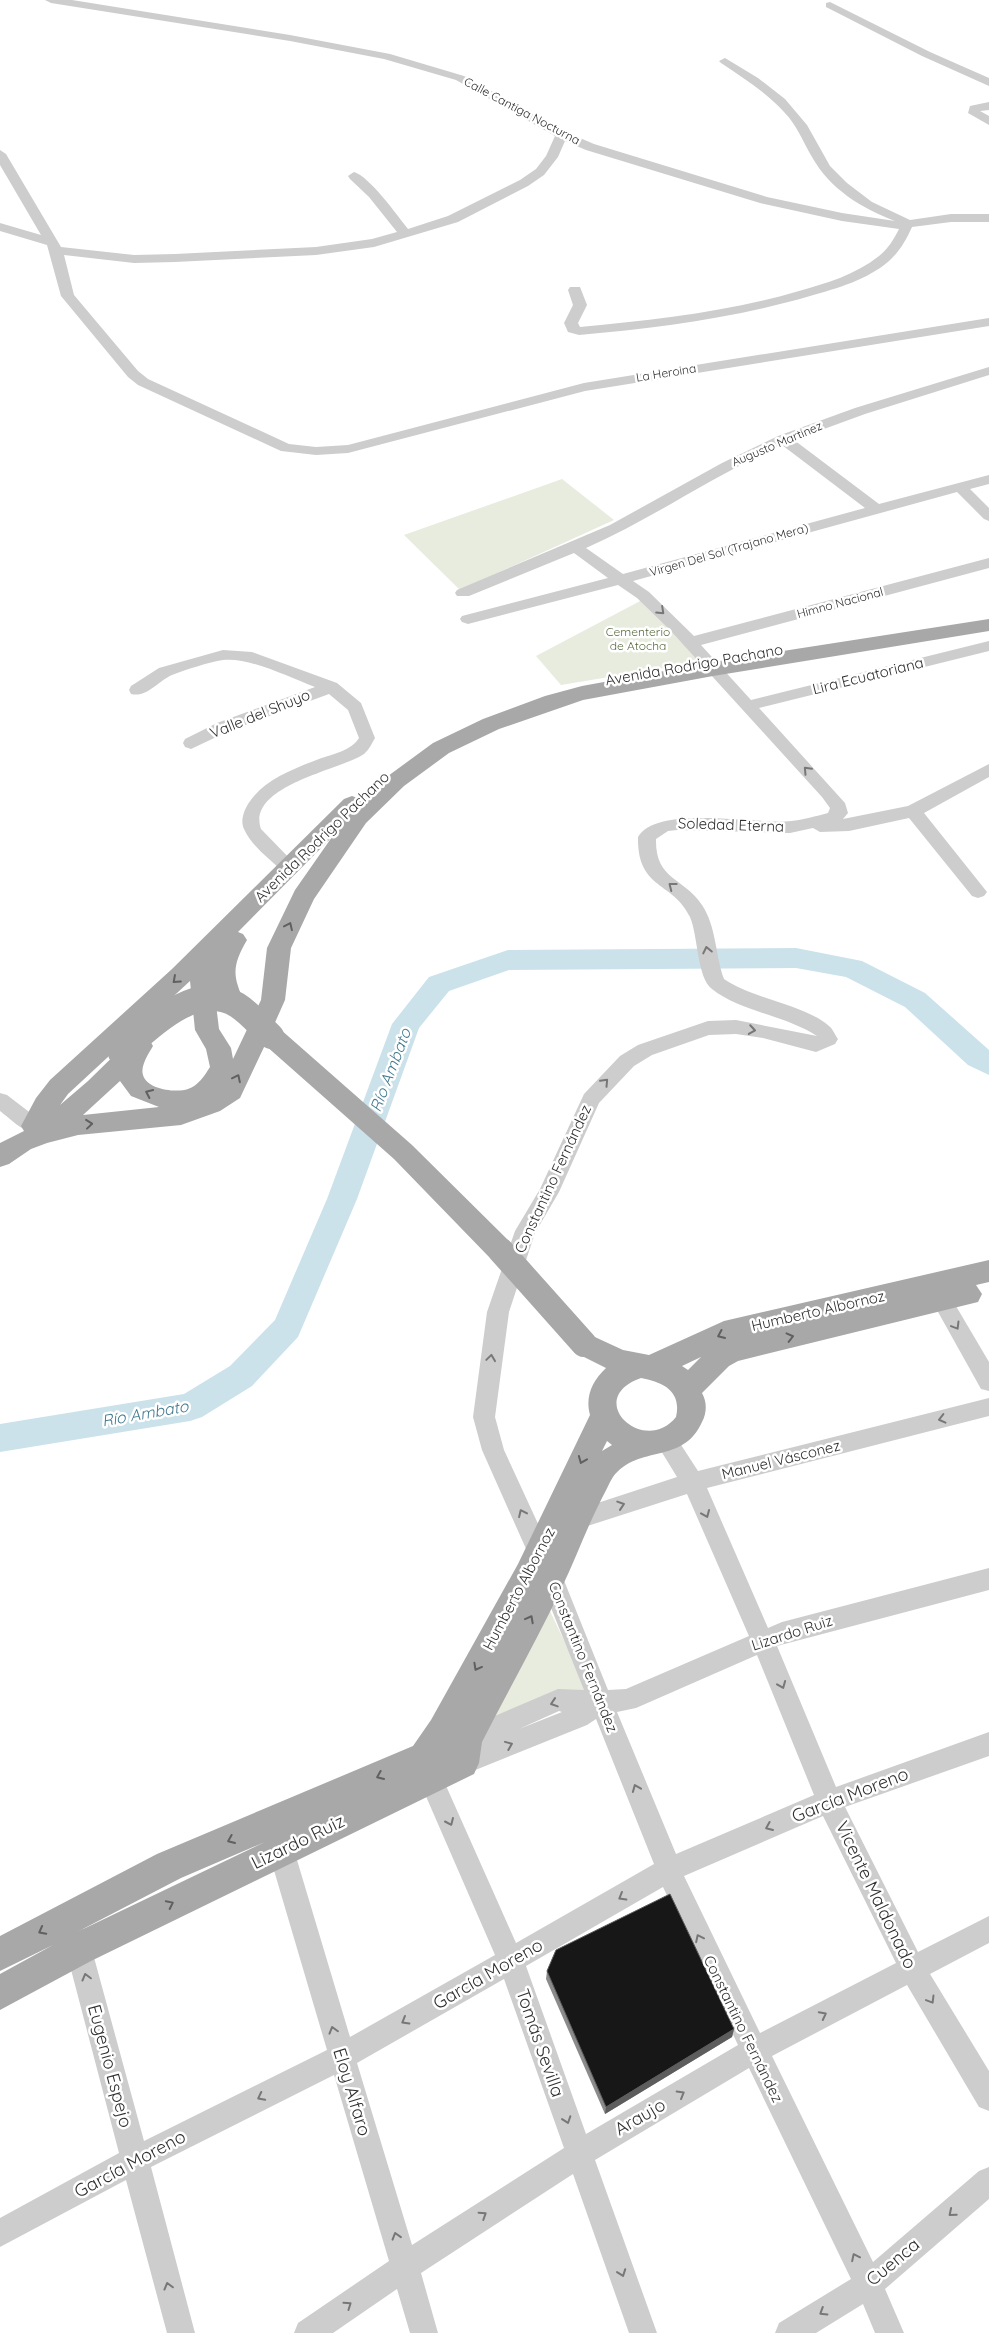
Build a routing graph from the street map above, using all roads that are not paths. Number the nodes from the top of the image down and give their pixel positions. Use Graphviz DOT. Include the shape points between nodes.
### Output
graph roads {
  1 [pos="51,0"];
  2 [pos="830,5"];
  3 [pos="725,61"];
  4 [pos="989,82"];
  5 [pos="989,106"];
  6 [pos="989,120"];
  7 [pos="562,135"];
  8 [pos="0,154"];
  9 [pos="354,176"];
  10 [pos="989,218"];
  11 [pos="907,224"];
  12 [pos="0,227"];
  13 [pos="405,234"];
  14 [pos="53,246"];
  15 [pos="575,290"];
  16 [pos="989,322"];
  17 [pos="989,371"];
  18 [pos="783,439"];
  19 [pos="989,479"];
  20 [pos="960,486"];
  21 [pos="875,508"];
  22 [pos="989,516"];
  23 [pos="577,548"];
  24 [pos="989,563"];
  25 [pos="624,580"];
  26 [pos="462,593"];
  27 [pos="989,617"];
  28 [pos="468,619"];
  29 [pos="989,625"];
  30 [pos="692,642"];
  31 [pos="989,646"];
  32 [pos="710,665"];
  33 [pos="330,686"];
  34 [pos="137,690"];
  35 [pos="748,706"];
  36 [pos="190,743"];
  37 [pos="989,770"];
  38 [pos="913,811"];
  39 [pos="790,828"];
  40 [pos="343,838"];
  41 [pos="289,868"];
  42 [pos="978,892"];
  43 [pos="217,940"];
  44 [pos="233,1004"];
  45 [pos="271,1036"];
  46 [pos="828,1039"];
  47 [pos="131,1049"];
  48 [pos="0,1100"];
  49 [pos="38,1130"];
  50 [pos="0,1145"];
  51 [pos="0,1157"];
  52 [pos="989,1271"];
  53 [pos="989,1289"];
  54 [pos="936,1292"];
  55 [pos="584,1344"];
  56 [pos="647,1366"];
  57 [pos="989,1382"];
  58 [pos="608,1383"];
  59 [pos="687,1389"];
  60 [pos="989,1407"];
  61 [pos="604,1417"];
  62 [pos="655,1442"];
  63 [pos="693,1482"];
  64 [pos="575,1520"];
  65 [pos="546,1565"];
  66 [pos="989,1579"];
  67 [pos="762,1641"];
  68 [pos="602,1702"];
  69 [pos="989,1744"];
  70 [pos="465,1751"];
  71 [pos="427,1768"];
  72 [pos="829,1801"];
  73 [pos="281,1850"];
  74 [pos="669,1870"];
  75 [pos="70,1916"];
  76 [pos="989,1929"];
  77 [pos="79,1949"];
  78 [pos="0,1954"];
  79 [pos="511,1961"];
  80 [pos="913,1970"];
  81 [pos="0,1993"];
  82 [pos="753,2051"];
  83 [pos="341,2057"];
  84 [pos="989,2097"];
  85 [pos="579,2153"];
  86 [pos="136,2160"];
  87 [pos="989,2181"];
  88 [pos="0,2233"];
  89 [pos="406,2265"];
  90 [pos="868,2284"];
  91 [pos="181,2333"];
  92 [pos="308,2333"];
  93 [pos="424,2333"];
  94 [pos="643,2333"];
  95 [pos="789,2333"];
  96 [pos="890,2333"];
  1 -- 7 [label="street, Calle Cantiga Nocturna" via="386,56 460,78"];
  2 -- 4 [label="street"];
  3 -- 11 [label="street" via="772,95 796,118 818,161 832,176 876,209 896,215"];
  5 -- 6 [label="street" via="974,109 974,113"];
  7 -- 11 [label="street, Calle Cantiga Nocturna" via="619,156 764,200 842,217"];
  7 -- 13 [label="street" via="552,157 540,172 524,183 453,219"];
  8 -- 14 [label="street, La Heroina"];
  9 -- 13 [label="street"];
  10 -- 11 [label="street, Calle Cantiga Nocturna" via="951,218"];
  11 -- 15 [label="street" via="898,244 884,259 844,282 776,302 662,324 579,331 573,329 572,323 580,305"];
  12 -- 14 [label="street"];
  13 -- 14 [label="street" via="341,249 230,256 134,259"];
  14 -- 16 [label="street, La Heroina" via="68,296 118,358 144,382 286,448 316,451 348,449 584,388"];
  17 -- 18 [label="street, Augusto Martinez" via="863,409"];
  18 -- 21 [label="street"];
  18 -- 23 [label="street, Augusto Martinez"];
  19 -- 20 [label="street, Virgen Del Sol (Trajano Mera)"];
  20 -- 21 [label="street, Virgen Del Sol (Trajano Mera)"];
  20 -- 22 [label="street"];
  21 -- 25 [label="street, Virgen Del Sol (Trajano Mera)"];
  23 -- 25 [label="street"];
  23 -- 26 [label="street, Augusto Martinez"];
  24 -- 30 [label="street, Himno Nacional"];
  25 -- 28 [label="street, Virgen Del Sol (Trajano Mera)"];
  25 -- 30 [label="street, one-way"];
  27 -- 32 [label="main road, Avenida Rodrigo Pachano"];
  29 -- 32 [label="main road, Avenida Rodrigo Pachano"];
  30 -- 32 [label="street"];
  31 -- 35 [label="street, Lira Ecuatoriana"];
  32 -- 35 [label="street"];
  32 -- 40 [label="main road, Avenida Rodrigo Pachano" via="582,693 491,724 441,748 403,775 358,818"];
  32 -- 41 [label="main road, Avenida Rodrigo Pachano" via="553,693 452,732 406,759 373,785"];
  33 -- 34 [label="street" via="246,656 223,655 165,672"];
  33 -- 36 [label="street, Valle del Shuyo" via="222,727"];
  33 -- 41 [label="street" via="355,707 367,738 361,748 280,782 262,794 252,810 251,826"];
  39 -- 35 [label="street, Soledad Eterna, one-way" via="834,818 839,807"];
  37 -- 38 [label="street"];
  38 -- 39 [label="street" via="849,825"];
  38 -- 42 [label="street"];
  46 -- 39 [label="street, Soledad Eterna, one-way" via="828,1034 812,1023 721,988 712,976 702,924 694,908 681,893 652,871 645,853 647,837 657,829 676,823"];
  40 -- 44 [label="main road" via="281,892 233,942 222,964 224,986"];
  49 -- 40 [label="main road, one-way" via="181,1115 211,1104 231,1091 273,1000 279,948 304,896"];
  41 -- 43 [label="main road, Avenida Rodrigo Pachano"];
  43 -- 47 [label="main road, one-way" via="202,975 207,1030 218,1048 223,1068 213,1085 196,1097 172,1100 152,1096 136,1086 130,1075"];
  43 -- 49 [label="main road, Avenida Rodrigo Pachano, one-way" via="59,1087 45,1105"];
  44 -- 45 [label="main road, bridge"];
  44 -- 47 [label="main road, bridge" via="209,1000 177,1009 162,1017"];
  45 -- 47 [label="main road, bridge" via="227,1010 204,1007 181,1012"];
  45 -- 55 [label="main road, bridge" via="404,1152"];
  65 -- 46 [label="street, Constantino Fernández, one-way" via="493,1450 484,1417 487,1384 498,1312 525,1231 550,1192 590,1099 627,1061 645,1050 708,1028 736,1027 763,1031 816,1045"];
  47 -- 49 [label="main road" via="97,1088"];
  48 -- 49 [label="street"];
  49 -- 50 [label="main road"];
  49 -- 51 [label="main road"];
  52 -- 54 [label="main road, Humberto Albornoz"];
  53 -- 54 [label="main road, Humberto Albornoz"];
  54 -- 56 [label="main road, Humberto Albornoz, one-way" via="724,1333"];
  54 -- 57 [label="street, one-way"];
  59 -- 54 [label="main road, Humberto Albornoz, one-way" via="719,1358 732,1351"];
  55 -- 56 [label="main road" via="622,1362"];
  55 -- 58 [label="main road"];
  56 -- 58 [label="main road" via="628,1369"];
  56 -- 59 [label="main road" via="667,1371"];
  58 -- 61 [label="main road" via="601,1405"];
  59 -- 62 [label="main road" via="692,1401 687,1425 678,1434"];
  60 -- 63 [label="street, Manuel Vásconez, one-way"];
  61 -- 62 [label="main road" via="619,1435"];
  61 -- 65 [label="main road, Humberto Albornoz, one-way" via="569,1492"];
  62 -- 63 [label="street, Vicente Maldonado"];
  62 -- 64 [label="main road, Humberto Albornoz" via="616,1457 603,1468"];
  64 -- 63 [label="street, Manuel Vásconez, one-way"];
  63 -- 67 [label="street, Vicente Maldonado, one-way"];
  64 -- 65 [label="main road, Humberto Albornoz"];
  65 -- 68 [label="street, Constantino Fernández"];
  70 -- 65 [label="main road, Humberto Albornoz, one-way"];
  65 -- 71 [label="main road, Humberto Albornoz, one-way" via="442,1731"];
  66 -- 67 [label="street, Lizardo Ruiz"];
  67 -- 68 [label="street, Lizardo Ruiz" via="627,1700"];
  67 -- 72 [label="street, Vicente Maldonado, one-way"];
  68 -- 70 [label="street, Lizardo Ruiz" via="578,1717"];
  74 -- 68 [label="street, Constantino Fernández, one-way"];
  69 -- 72 [label="street, García Moreno"];
  70 -- 71 [label="main road, Lizardo Ruiz"];
  71 -- 73 [label="main road, Lizardo Ruiz"];
  71 -- 75 [label="main road, Lizardo Ruiz, one-way" via="169,1866"];
  71 -- 79 [label="street, Tomás Sevilla, one-way"];
  72 -- 74 [label="street, García Moreno, one-way"];
  72 -- 80 [label="street, Vicente Maldonado"];
  77 -- 73 [label="main road, Lizardo Ruiz, one-way"];
  83 -- 73 [label="street, Eloy Alfaro, one-way"];
  74 -- 79 [label="street, García Moreno, one-way"];
  82 -- 74 [label="street, Constantino Fernández, one-way"];
  75 -- 77 [label="street, Eugenio Espejo"];
  75 -- 78 [label="main road, Lizardo Ruiz, one-way"];
  76 -- 80 [label="street, Araujo"];
  77 -- 81 [label="main road, Lizardo Ruiz"];
  86 -- 77 [label="street, Eugenio Espejo, one-way"];
  79 -- 83 [label="street, García Moreno, one-way"];
  79 -- 85 [label="street, Tomás Sevilla, one-way"];
  82 -- 80 [label="street, Araujo, one-way"];
  80 -- 84 [label="street, Vicente Maldonado, one-way"];
  85 -- 82 [label="street, Araujo, one-way"];
  90 -- 82 [label="street, Constantino Fernández, one-way"];
  83 -- 86 [label="street, García Moreno, one-way"];
  89 -- 83 [label="street, Eloy Alfaro, one-way"];
  89 -- 85 [label="street, Araujo, one-way"];
  85 -- 94 [label="street, Tomás Sevilla, one-way"];
  86 -- 88 [label="street, García Moreno"];
  91 -- 86 [label="street, Eugenio Espejo, one-way"];
  87 -- 90 [label="street, Cuenca, one-way"];
  92 -- 89 [label="street, Araujo, one-way"];
  89 -- 93 [label="street, Eloy Alfaro"];
  90 -- 95 [label="street, Cuenca, one-way"];
  90 -- 96 [label="street, Constantino Fernández"];
}
